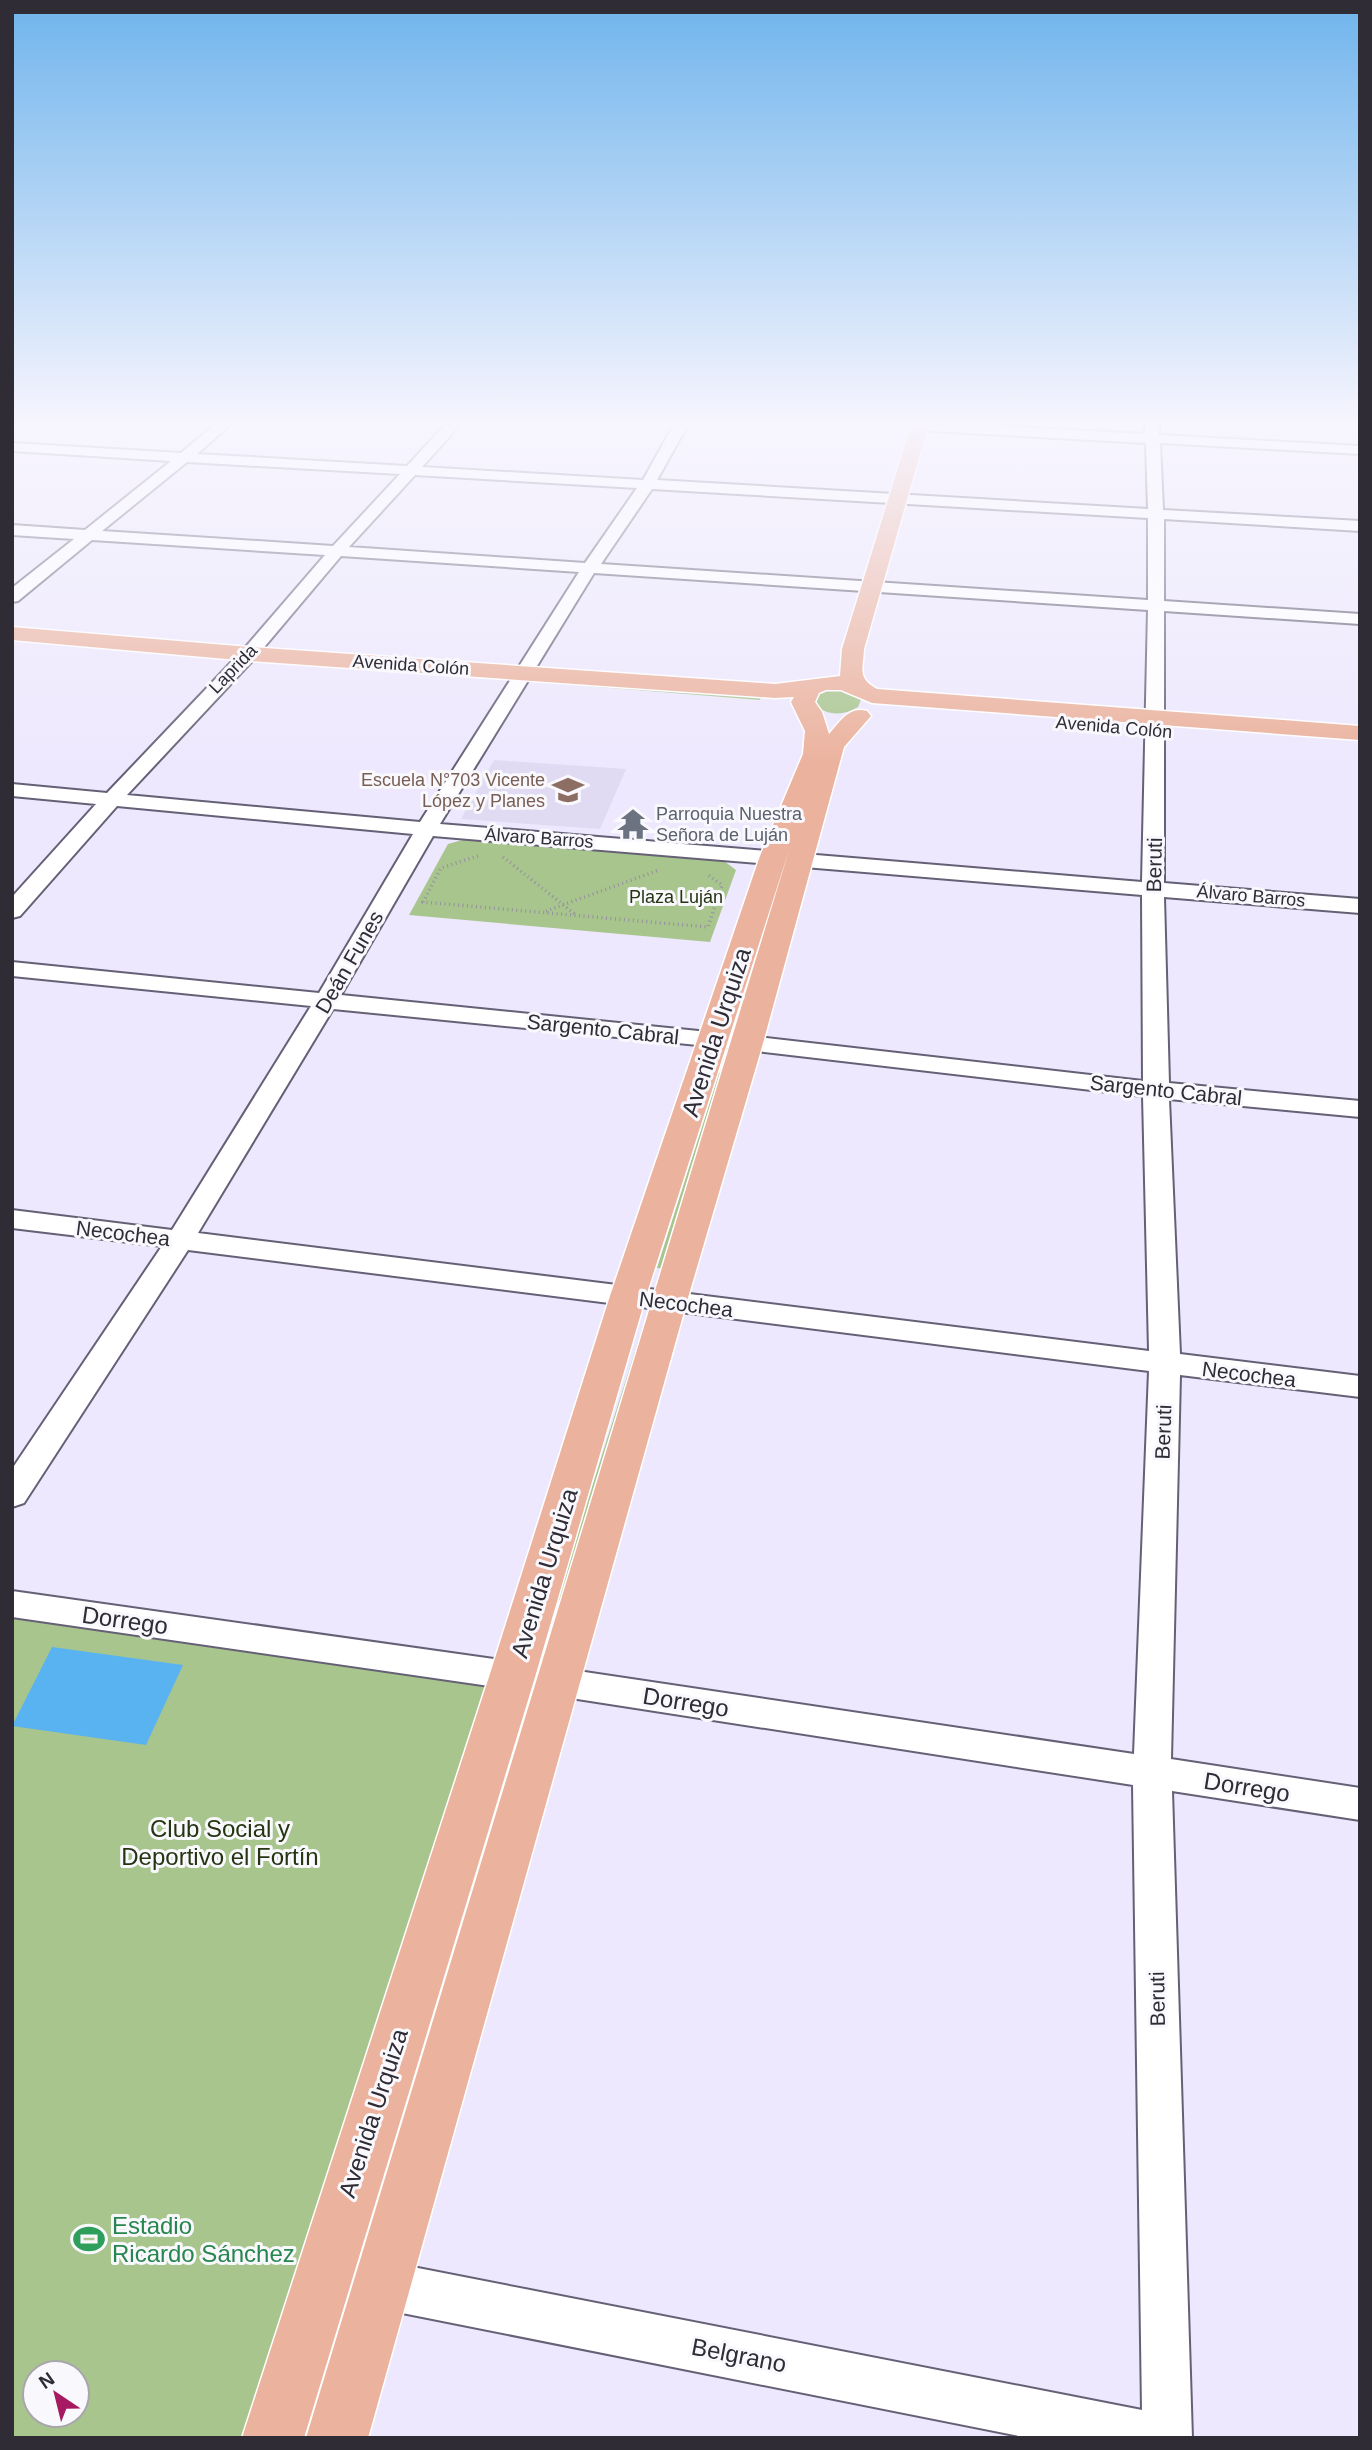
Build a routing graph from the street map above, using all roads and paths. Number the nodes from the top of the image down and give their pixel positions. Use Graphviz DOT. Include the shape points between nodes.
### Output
graph roads {
  1 [pos="80,540"];
  2 [pos="170,540"];
  3 [pos="347,540"];
  4 [pos="609,540"];
  5 [pos="881,540"];
  6 [pos="1156,540"];
  7 [pos="337,551"];
  8 [pos="857,560"];
  9 [pos="589,569"];
  10 [pos="847,585"];
  11 [pos="872,587"];
  12 [pos="12,597"];
  13 [pos="1156,607"];
  14 [pos="840,609"];
  15 [pos="1360,619"];
  16 [pos="12,634"];
  17 [pos="12,648"];
  18 [pos="242,660"];
  19 [pos="824,663"];
  20 [pos="519,680"];
  21 [pos="810,699"];
  22 [pos="864,703"];
  23 [pos="1156,723"];
  24 [pos="1360,733"];
  25 [pos="1360,747"];
  26 [pos="12,790"];
  27 [pos="112,799"];
  28 [pos="426,829"];
  29 [pos="500,843"];
  30 [pos="690,855"];
  31 [pos="787,857"];
  32 [pos="1153,887"];
  33 [pos="563,905"];
  34 [pos="1360,905"];
  35 [pos="12,911"];
  36 [pos="542,912"];
  37 [pos="576,915"];
  38 [pos="12,969"];
  39 [pos="326,1001"];
  40 [pos="731,1042"];
  41 [pos="1156,1090"];
  42 [pos="1360,1109"];
  43 [pos="12,1219"];
  44 [pos="180,1240"];
  45 [pos="648,1299"];
  46 [pos="1165,1365"];
  47 [pos="1360,1387"];
  48 [pos="12,1495"];
  49 [pos="12,1604"];
  50 [pos="535,1680"];
  51 [pos="1152,1772"];
  52 [pos="1360,1804"];
  53 [pos="321,2274"];
  54 [pos="383,2284"];
  55 [pos="273,2438"];
  56 [pos="337,2438"];
  57 [pos="1155,2438"];
  58 [pos="1167,2438"];
  1 -- 12 [label="street"];
  2 -- 7 [label="street"];
  3 -- 7 [label="street, Laprida"];
  4 -- 9 [label="street, Deán Funes"];
  5 -- 11 [label="main road"];
  6 -- 13 [label="street, Beruti"];
  7 -- 9 [label="street"];
  7 -- 18 [label="street, Laprida"];
  8 -- 10 [label="main road"];
  9 -- 10 [label="street"];
  9 -- 20 [label="street, Deán Funes"];
  10 -- 11 [label="street"];
  10 -- 14 [label="main road"];
  11 -- 13 [label="street"];
  11 -- 22 [label="main road" via="853,649 851,677"];
  13 -- 15 [label="street"];
  13 -- 23 [label="street, Beruti"];
  16 -- 18 [label="main road, Avenida Colón"];
  17 -- 18 [label="main road, Avenida Colón"];
  18 -- 20 [label="main road, Avenida Colón"];
  18 -- 27 [label="street, Laprida"];
  19 -- 21 [label="main road"];
  20 -- 21 [label="main road, Avenida Colón" via="769,703"];
  20 -- 28 [label="street, Deán Funes"];
  21 -- 22 [label="main road" via="832,718"];
  21 -- 22 [label="main road" via="837,682"];
  21 -- 31 [label="main road, Avenida Urquiza" via="816,754"];
  22 -- 23 [label="main road, Avenida Colón" via="893,710"];
  22 -- 31 [label="main road, Avenida Urquiza" via="832,745"];
  23 -- 24 [label="main road, Avenida Colón"];
  23 -- 25 [label="main road, Avenida Colón"];
  23 -- 32 [label="street, Beruti"];
  26 -- 27 [label="street, Álvaro Barros"];
  27 -- 28 [label="street, Álvaro Barros"];
  27 -- 35 [label="street, Laprida"];
  28 -- 29 [label="street, Álvaro Barros"];
  28 -- 39 [label="street, Deán Funes"];
  29 -- 30 [label="street, Álvaro Barros"];
  29 -- 33 [label="path"];
  29 -- 36 [label="path" via="441,868 423,902"];
  30 -- 31 [label="street, Álvaro Barros"];
  30 -- 33 [label="path"];
  30 -- 37 [label="path" via="722,885 708,927"];
  31 -- 32 [label="street, Álvaro Barros"];
  31 -- 40 [label="main road, Avenida Urquiza"];
  32 -- 34 [label="street, Álvaro Barros"];
  32 -- 41 [label="street, Beruti"];
  33 -- 36 [label="path"];
  33 -- 37 [label="path"];
  36 -- 37 [label="path"];
  38 -- 39 [label="street, Sargento Cabral"];
  39 -- 40 [label="street, Sargento Cabral"];
  39 -- 44 [label="street, Deán Funes"];
  40 -- 41 [label="street, Sargento Cabral"];
  40 -- 45 [label="main road, Avenida Urquiza"];
  41 -- 42 [label="street, Sargento Cabral"];
  41 -- 46 [label="street, Beruti"];
  43 -- 44 [label="street, Necochea"];
  44 -- 45 [label="street, Necochea"];
  44 -- 48 [label="street, Deán Funes"];
  45 -- 46 [label="street, Necochea"];
  45 -- 50 [label="main road, Avenida Urquiza"];
  46 -- 47 [label="street, Necochea"];
  46 -- 51 [label="street, Beruti"];
  49 -- 50 [label="street, Dorrego"];
  50 -- 51 [label="street, Dorrego"];
  50 -- 53 [label="main road, Avenida Urquiza"];
  50 -- 54 [label="main road, Avenida Urquiza"];
  51 -- 52 [label="street, Dorrego"];
  51 -- 58 [label="street, Beruti"];
  53 -- 54 [label="street, Belgrano"];
  53 -- 55 [label="main road, Avenida Urquiza"];
  54 -- 56 [label="main road, Avenida Urquiza"];
  54 -- 57 [label="street, Belgrano"];
}
